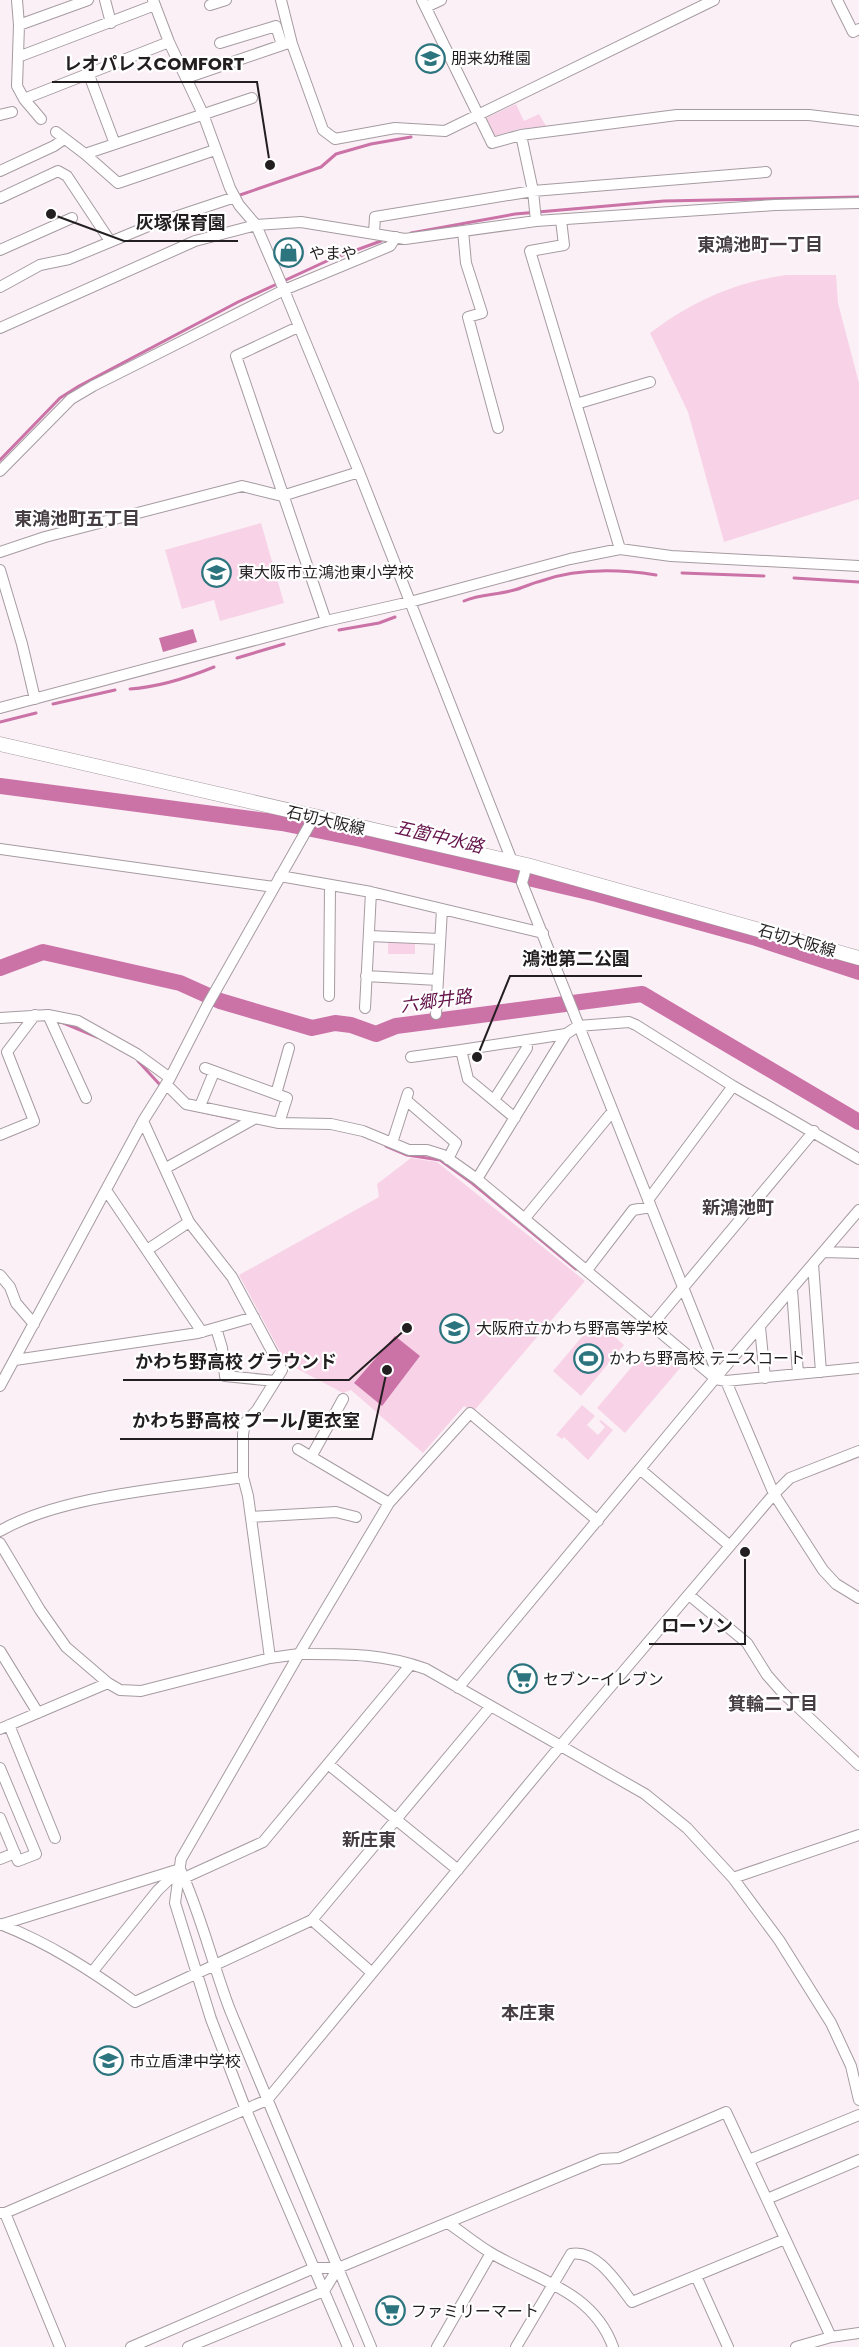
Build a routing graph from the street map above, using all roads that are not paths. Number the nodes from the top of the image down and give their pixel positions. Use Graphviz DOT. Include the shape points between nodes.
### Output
graph roads {
  1 [pos="17,0"];
  2 [pos="88,0"];
  3 [pos="105,0"];
  4 [pos="226,0"];
  5 [pos="281,0"];
  6 [pos="441,0"];
  7 [pos="714,0"];
  8 [pos="837,0"];
  9 [pos="154,3"];
  10 [pos="424,4"];
  11 [pos="210,5"];
  12 [pos="111,23"];
  13 [pos="19,25"];
  14 [pos="859,29"];
  15 [pos="170,42"];
  16 [pos="286,44"];
  17 [pos="18,57"];
  18 [pos="234,62"];
  19 [pos="89,75"];
  20 [pos="186,78"];
  21 [pos="252,98"];
  22 [pos="24,99"];
  23 [pos="12,112"];
  24 [pos="203,114"];
  25 [pos="479,115"];
  26 [pos="0,116"];
  27 [pos="41,119"];
  28 [pos="859,121"];
  29 [pos="521,135"];
  30 [pos="115,144"];
  31 [pos="215,150"];
  32 [pos="85,154"];
  33 [pos="0,171"];
  34 [pos="766,172"];
  35 [pos="533,191"];
  36 [pos="235,196"];
  37 [pos="0,198"];
  38 [pos="859,203"];
  39 [pos="72,218"];
  40 [pos="536,220"];
  41 [pos="561,220"];
  42 [pos="256,225"];
  43 [pos="463,231"];
  44 [pos="374,233"];
  45 [pos="396,237"];
  46 [pos="110,241"];
  47 [pos="0,250"];
  48 [pos="0,287"];
  49 [pos="284,289"];
  50 [pos="298,327"];
  51 [pos="0,328"];
  52 [pos="650,382"];
  53 [pos="576,404"];
  54 [pos="498,428"];
  55 [pos="0,471"];
  56 [pos="359,472"];
  57 [pos="282,496"];
  58 [pos="620,549"];
  59 [pos="0,552"];
  60 [pos="859,566"];
  61 [pos="0,570"];
  62 [pos="410,602"];
  63 [pos="326,621"];
  64 [pos="35,699"];
  65 [pos="0,708"];
  66 [pos="0,744"];
  67 [pos="314,818"];
  68 [pos="0,838"];
  69 [pos="0,849"];
  70 [pos="512,861"];
  71 [pos="527,865"];
  72 [pos="280,876"];
  73 [pos="330,885"];
  74 [pos="274,887"];
  75 [pos="371,892"];
  76 [pos="442,909"];
  77 [pos="543,933"];
  78 [pos="369,936"];
  79 [pos="440,939"];
  80 [pos="859,958"];
  81 [pos="366,976"];
  82 [pos="438,980"];
  83 [pos="329,996"];
  84 [pos="365,1008"];
  85 [pos="436,1014"];
  86 [pos="35,1016"];
  87 [pos="0,1018"];
  88 [pos="49,1019"];
  89 [pos="578,1026"];
  90 [pos="566,1034"];
  91 [pos="525,1040"];
  92 [pos="289,1048"];
  93 [pos="461,1050"];
  94 [pos="411,1057"];
  95 [pos="5,1060"];
  96 [pos="168,1081"];
  97 [pos="733,1086"];
  98 [pos="276,1094"];
  99 [pos="86,1098"];
  100 [pos="494,1100"];
  101 [pos="201,1106"];
  102 [pos="612,1113"];
  103 [pos="515,1118"];
  104 [pos="254,1119"];
  105 [pos="143,1121"];
  106 [pos="279,1123"];
  107 [pos="814,1131"];
  108 [pos="0,1136"];
  109 [pos="392,1143"];
  110 [pos="448,1159"];
  111 [pos="859,1159"];
  112 [pos="166,1167"];
  113 [pos="477,1179"];
  114 [pos="106,1190"];
  115 [pos="650,1204"];
  116 [pos="859,1210"];
  117 [pos="525,1218"];
  118 [pos="189,1222"];
  119 [pos="147,1250"];
  120 [pos="824,1252"];
  121 [pos="859,1253"];
  122 [pos="813,1264"];
  123 [pos="586,1270"];
  124 [pos="0,1275"];
  125 [pos="682,1287"];
  126 [pos="792,1288"];
  127 [pos="254,1317"];
  128 [pos="34,1324"];
  129 [pos="652,1325"];
  130 [pos="760,1327"];
  131 [pos="216,1328"];
  132 [pos="202,1332"];
  133 [pos="15,1360"];
  134 [pos="859,1368"];
  135 [pos="821,1372"];
  136 [pos="798,1374"];
  137 [pos="765,1378"];
  138 [pos="275,1381"];
  139 [pos="717,1381"];
  140 [pos="0,1386"];
  141 [pos="343,1399"];
  142 [pos="298,1449"];
  143 [pos="859,1451"];
  144 [pos="311,1456"];
  145 [pos="641,1470"];
  146 [pos="243,1477"];
  147 [pos="774,1494"];
  148 [pos="389,1503"];
  149 [pos="356,1516"];
  150 [pos="251,1517"];
  151 [pos="598,1521"];
  152 [pos="0,1531"];
  153 [pos="0,1543"];
  154 [pos="730,1546"];
  155 [pos="689,1595"];
  156 [pos="859,1599"];
  157 [pos="0,1651"];
  158 [pos="299,1654"];
  159 [pos="270,1658"];
  160 [pos="411,1664"];
  161 [pos="108,1683"];
  162 [pos="458,1688"];
  163 [pos="490,1707"];
  164 [pos="38,1713"];
  165 [pos="5,1727"];
  166 [pos="561,1745"];
  167 [pos="0,1757"];
  168 [pos="0,1762"];
  169 [pos="328,1764"];
  170 [pos="859,1765"];
  171 [pos="0,1768"];
  172 [pos="0,1818"];
  173 [pos="395,1820"];
  174 [pos="859,1835"];
  175 [pos="55,1838"];
  176 [pos="15,1853"];
  177 [pos="0,1859"];
  178 [pos="458,1870"];
  179 [pos="182,1874"];
  180 [pos="733,1878"];
  181 [pos="312,1920"];
  182 [pos="0,1925"];
  183 [pos="213,1965"];
  184 [pos="93,1971"];
  185 [pos="371,1972"];
  186 [pos="196,1973"];
  187 [pos="855,2064"];
  188 [pos="267,2100"];
  189 [pos="859,2100"];
  190 [pos="246,2110"];
  191 [pos="859,2115"];
  192 [pos="749,2160"];
  193 [pos="859,2160"];
  194 [pos="767,2199"];
  195 [pos="3,2213"];
  196 [pos="448,2223"];
  197 [pos="784,2239"];
  198 [pos="491,2253"];
  199 [pos="314,2268"];
  200 [pos="338,2268"];
  201 [pos="696,2276"];
  202 [pos="554,2284"];
  203 [pos="324,2291"];
  204 [pos="859,2333"];
  205 [pos="831,2337"];
  206 [pos="60,2347"];
  207 [pos="131,2347"];
  208 [pos="188,2347"];
  209 [pos="348,2347"];
  210 [pos="371,2347"];
  211 [pos="437,2347"];
  212 [pos="516,2347"];
  213 [pos="612,2347"];
  214 [pos="728,2347"];
  215 [pos="796,2347"];
  1 -- 13 [label="street"];
  2 -- 13 [label="street"];
  3 -- 12 [label="street"];
  4 -- 11 [label="street"];
  5 -- 16 [label="street"];
  6 -- 10 [label="street"];
  7 -- 25 [label="street"];
  8 -- 14 [label="street" via="853,32"];
  9 -- 12 [label="street"];
  9 -- 15 [label="street"];
  10 -- 25 [label="street"];
  12 -- 17 [label="street"];
  13 -- 17 [label="street"];
  15 -- 19 [label="street"];
  15 -- 20 [label="street"];
  16 -- 18 [label="street"];
  16 -- 18 [label="street" via="276,26 223,41"];
  16 -- 25 [label="street" via="323,130 335,139 394,128 445,131"];
  17 -- 22 [label="street" via="17,86"];
  18 -- 20 [label="street"];
  19 -- 22 [label="street"];
  19 -- 30 [label="street"];
  20 -- 24 [label="street"];
  21 -- 24 [label="street"];
  22 -- 27 [label="street"];
  23 -- 26 [label="street"];
  24 -- 30 [label="street"];
  24 -- 31 [label="street"];
  25 -- 29 [label="street" via="492,143"];
  28 -- 29 [label="street" via="809,115 677,115"];
  29 -- 35 [label="street"];
  30 -- 32 [label="street"];
  31 -- 32 [label="street" via="118,183"];
  31 -- 36 [label="street"];
  32 -- 33 [label="street" via="60,136 54,146"];
  34 -- 35 [label="street"];
  35 -- 40 [label="street"];
  35 -- 44 [label="street" via="375,217"];
  36 -- 42 [label="street"];
  36 -- 46 [label="street"];
  37 -- 46 [label="street" via="58,171 68,176"];
  38 -- 41 [label="street"];
  39 -- 47 [label="street"];
  40 -- 41 [label="street"];
  40 -- 43 [label="street"];
  41 -- 53 [label="street" via="564,245 530,251"];
  42 -- 44 [label="street" via="301,222"];
  42 -- 49 [label="street"];
  42 -- 51 [label="street" via="195,241"];
  43 -- 45 [label="street"];
  43 -- 54 [label="street" via="466,263 482,313 468,317"];
  44 -- 45 [label="street"];
  45 -- 49 [label="street" via="390,246"];
  46 -- 48 [label="street" via="69,259 40,265"];
  49 -- 50 [label="street"];
  49 -- 55 [label="street" via="71,399"];
  50 -- 56 [label="street"];
  50 -- 57 [label="street" via="236,356"];
  52 -- 53 [label="street"];
  53 -- 58 [label="street"];
  56 -- 57 [label="street"];
  56 -- 62 [label="street"];
  57 -- 59 [label="street" via="242,486"];
  57 -- 63 [label="street"];
  58 -- 60 [label="street" via="671,556"];
  58 -- 62 [label="street"];
  61 -- 64 [label="street"];
  62 -- 63 [label="street"];
  62 -- 70 [label="street"];
  63 -- 64 [label="street"];
  64 -- 65 [label="street"];
  66 -- 67 [label="main road, 石切大阪線"];
  67 -- 70 [label="main road, 石切大阪線"];
  67 -- 72 [label="street"];
  68 -- 69 [label="street"];
  69 -- 74 [label="street"];
  70 -- 71 [label="main road, 石切大阪線"];
  71 -- 77 [label="street" via="522,883"];
  71 -- 80 [label="main road, 石切大阪線"];
  72 -- 73 [label="street"];
  72 -- 74 [label="street"];
  73 -- 75 [label="street"];
  73 -- 83 [label="street"];
  74 -- 96 [label="street"];
  75 -- 76 [label="street"];
  75 -- 78 [label="street"];
  76 -- 77 [label="street"];
  76 -- 79 [label="street"];
  77 -- 89 [label="street"];
  78 -- 79 [label="street"];
  78 -- 81 [label="street"];
  79 -- 82 [label="street"];
  81 -- 82 [label="street"];
  81 -- 84 [label="street"];
  82 -- 85 [label="street"];
  86 -- 87 [label="street"];
  86 -- 88 [label="street"];
  86 -- 95 [label="street"];
  88 -- 96 [label="street" via="78,1021 137,1054"];
  88 -- 99 [label="street"];
  89 -- 90 [label="street"];
  89 -- 97 [label="street" via="636,1024"];
  89 -- 102 [label="street"];
  90 -- 91 [label="street"];
  90 -- 103 [label="street"];
  91 -- 93 [label="street"];
  91 -- 100 [label="street" via="527,1048"];
  92 -- 98 [label="street"];
  93 -- 94 [label="street"];
  93 -- 100 [label="street" via="468,1080"];
  95 -- 108 [label="street" via="34,1121"];
  96 -- 101 [label="street" via="186,1104"];
  96 -- 105 [label="street"];
  97 -- 107 [label="street"];
  97 -- 115 [label="street"];
  98 -- 101 [label="street" via="210,1070"];
  98 -- 106 [label="street" via="286,1098"];
  100 -- 103 [label="street"];
  101 -- 104 [label="street"];
  102 -- 115 [label="street"];
  102 -- 117 [label="street"];
  103 -- 113 [label="street"];
  104 -- 106 [label="street"];
  104 -- 112 [label="street"];
  105 -- 112 [label="street"];
  105 -- 114 [label="street"];
  106 -- 109 [label="street" via="331,1124"];
  107 -- 111 [label="street"];
  107 -- 125 [label="street"];
  109 -- 110 [label="street"];
  109 -- 110 [label="street" via="407,1097 456,1143"];
  110 -- 113 [label="street"];
  112 -- 118 [label="street"];
  113 -- 117 [label="street"];
  114 -- 119 [label="street"];
  114 -- 128 [label="street"];
  115 -- 123 [label="street" via="633,1210"];
  115 -- 125 [label="street"];
  116 -- 120 [label="street"];
  117 -- 123 [label="street"];
  118 -- 119 [label="street"];
  118 -- 127 [label="street" via="232,1277"];
  119 -- 132 [label="street"];
  120 -- 121 [label="street"];
  120 -- 122 [label="street"];
  122 -- 126 [label="street"];
  122 -- 135 [label="street"];
  123 -- 129 [label="street"];
  124 -- 128 [label="street" via="16,1304"];
  125 -- 129 [label="street"];
  125 -- 139 [label="street"];
  126 -- 130 [label="street"];
  126 -- 136 [label="street"];
  127 -- 131 [label="street"];
  127 -- 138 [label="street" via="282,1370"];
  128 -- 133 [label="street"];
  129 -- 139 [label="street"];
  130 -- 137 [label="street"];
  130 -- 139 [label="street"];
  131 -- 132 [label="street"];
  131 -- 138 [label="street" via="225,1376"];
  132 -- 133 [label="street"];
  133 -- 140 [label="street"];
  134 -- 135 [label="street"];
  135 -- 136 [label="street"];
  136 -- 137 [label="street"];
  137 -- 139 [label="street"];
  138 -- 146 [label="street" via="245,1423"];
  139 -- 145 [label="street"];
  139 -- 147 [label="street"];
  141 -- 144 [label="street"];
  142 -- 144 [label="street"];
  143 -- 147 [label="street" via="790,1478"];
  144 -- 148 [label="street"];
  145 -- 151 [label="street"];
  145 -- 154 [label="street"];
  146 -- 150 [label="street"];
  146 -- 152 [label="street" via="108,1497 16,1522"];
  147 -- 154 [label="street"];
  147 -- 156 [label="street" via="823,1570"];
  148 -- 151 [label="street" via="470,1413"];
  148 -- 158 [label="street"];
  149 -- 150 [label="street" via="336,1512"];
  150 -- 159 [label="street"];
  151 -- 162 [label="street"];
  153 -- 161 [label="street" via="66,1647"];
  154 -- 155 [label="street"];
  155 -- 166 [label="street"];
  155 -- 170 [label="street" via="747,1643 782,1692"];
  157 -- 164 [label="street"];
  158 -- 159 [label="street"];
  158 -- 160 [label="street" via="359,1653"];
  158 -- 179 [label="street" via="181,1859"];
  159 -- 161 [label="street" via="141,1691 120,1690"];
  160 -- 162 [label="street"];
  160 -- 169 [label="street"];
  161 -- 164 [label="street"];
  162 -- 163 [label="street"];
  163 -- 166 [label="street"];
  163 -- 173 [label="street"];
  164 -- 165 [label="street"];
  165 -- 175 [label="street"];
  166 -- 178 [label="street"];
  166 -- 180 [label="street" via="645,1794 687,1828"];
  167 -- 168 [label="street"];
  169 -- 173 [label="street"];
  169 -- 179 [label="street" via="263,1842"];
  171 -- 176 [label="street" via="36,1854 18,1861"];
  172 -- 176 [label="street"];
  173 -- 178 [label="street"];
  173 -- 181 [label="street"];
  174 -- 180 [label="street"];
  176 -- 177 [label="street"];
  178 -- 185 [label="street"];
  179 -- 182 [label="street"];
  179 -- 183 [label="street" via="195,1902"];
  179 -- 184 [label="street" via="158,1890"];
  179 -- 186 [label="street" via="175,1903"];
  180 -- 187 [label="street" via="779,1940"];
  181 -- 183 [label="street"];
  181 -- 185 [label="street"];
  182 -- 184 [label="street" via="48,1945"];
  183 -- 186 [label="street"];
  183 -- 188 [label="street"];
  184 -- 186 [label="street" via="135,2002"];
  185 -- 188 [label="street"];
  186 -- 190 [label="street"];
  187 -- 189 [label="street"];
  188 -- 190 [label="street"];
  188 -- 200 [label="street"];
  190 -- 195 [label="street"];
  190 -- 199 [label="street"];
  191 -- 192 [label="street"];
  192 -- 194 [label="street"];
  192 -- 196 [label="street" via="726,2112 619,2158 601,2159"];
  193 -- 194 [label="street"];
  194 -- 197 [label="street"];
  195 -- 206 [label="street"];
  196 -- 198 [label="street"];
  196 -- 200 [label="street"];
  197 -- 201 [label="street"];
  197 -- 205 [label="street"];
  198 -- 202 [label="street"];
  198 -- 211 [label="street"];
  199 -- 200 [label="street"];
  199 -- 203 [label="street"];
  199 -- 207 [label="street"];
  200 -- 203 [label="street"];
  200 -- 210 [label="street"];
  201 -- 202 [label="street" via="632,2302 601,2265 579,2253 571,2254"];
  201 -- 214 [label="street"];
  202 -- 212 [label="street"];
  202 -- 213 [label="street" via="589,2307 603,2324"];
  203 -- 208 [label="street"];
  203 -- 209 [label="street"];
  204 -- 205 [label="street"];
  205 -- 215 [label="street"];
}
